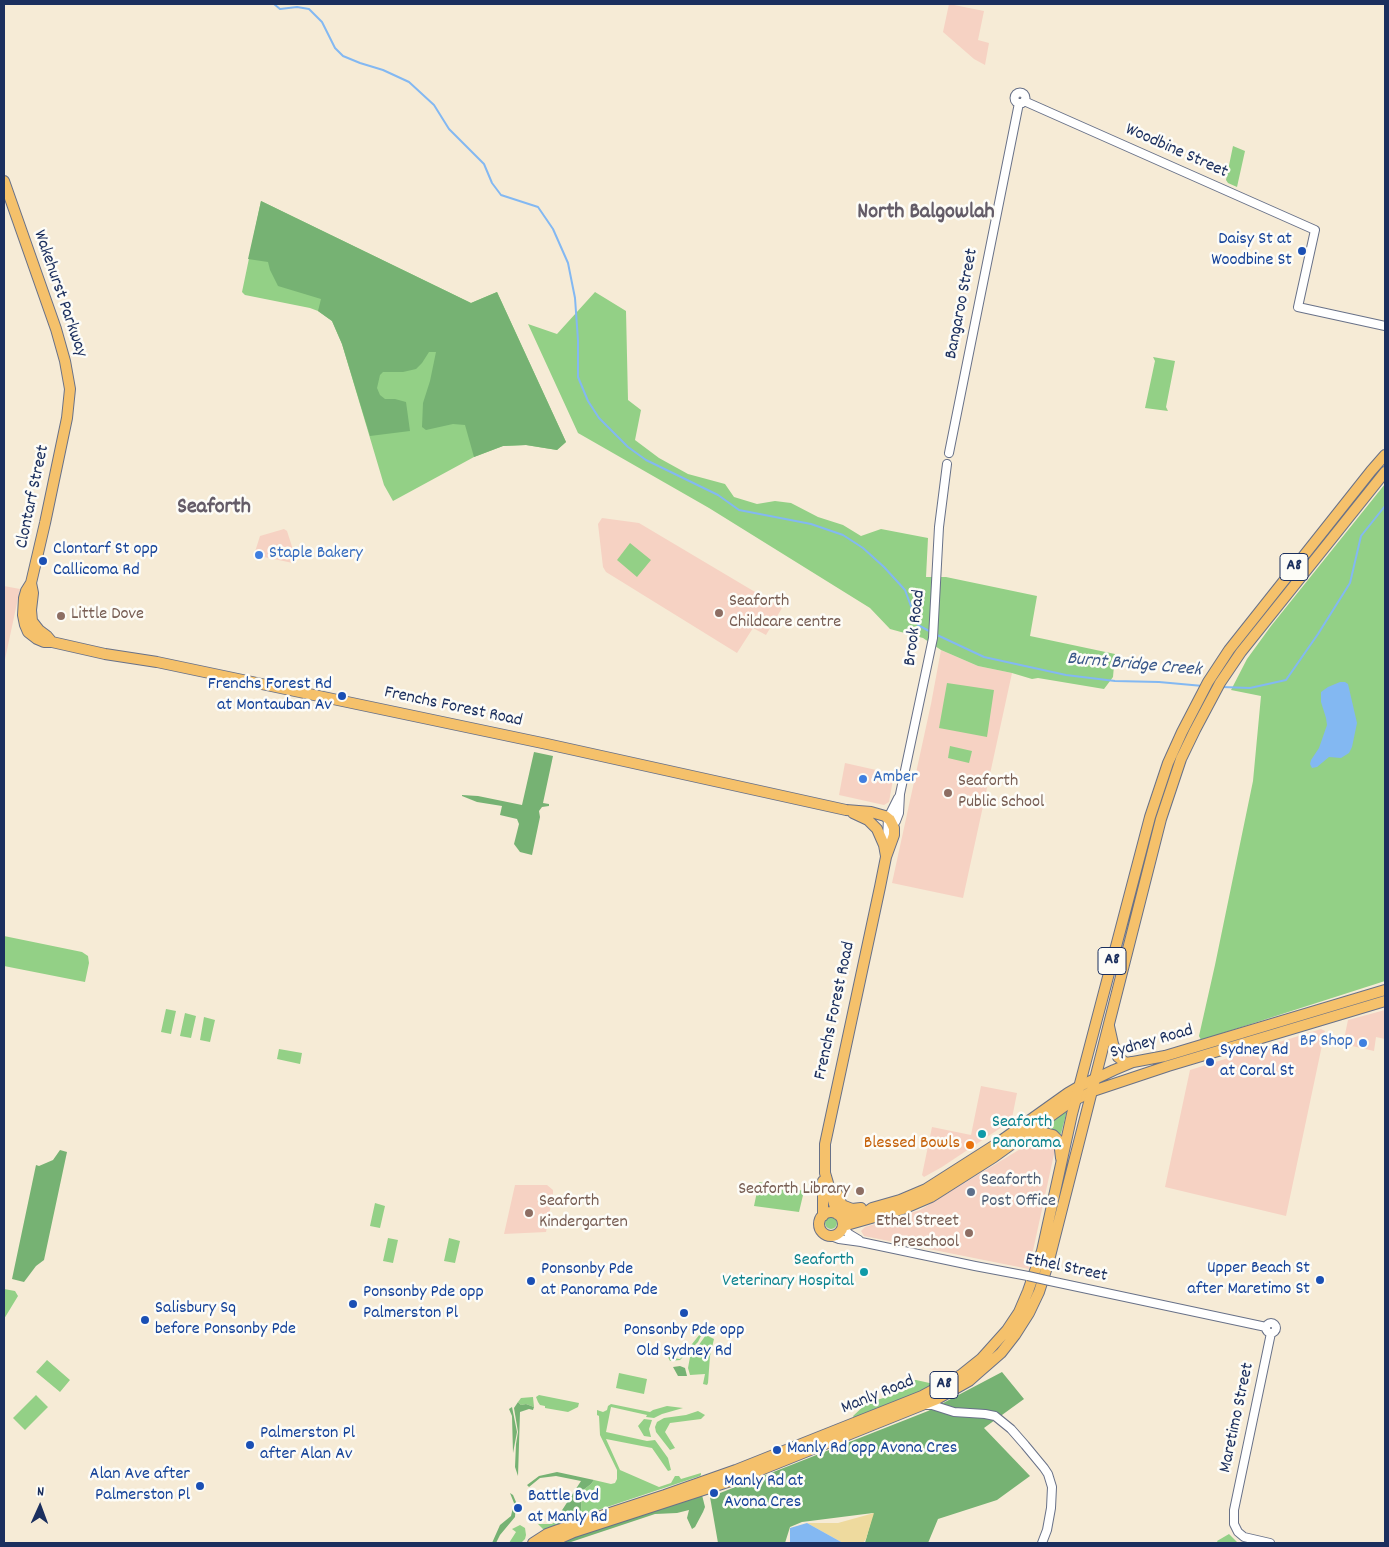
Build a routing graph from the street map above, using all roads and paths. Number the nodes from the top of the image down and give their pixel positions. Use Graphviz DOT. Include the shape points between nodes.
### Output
graph roads {
  1 [pos="1022,102"];
  2 [pos="4,181"];
  3 [pos="1385,326"];
  4 [pos="68,418"];
  5 [pos="1385,455"];
  6 [pos="947,464"];
  7 [pos="1385,472"];
  8 [pos="32,629"];
  9 [pos="846,810"];
  10 [pos="889,823"];
  11 [pos="873,824"];
  12 [pos="884,845"];
  13 [pos="886,857"];
  14 [pos="1385,990"];
  15 [pos="1385,1001"];
  16 [pos="1335,1005"];
  17 [pos="1339,1016"];
  18 [pos="1109,1026"];
  19 [pos="1133,1062"];
  20 [pos="1096,1078"];
  21 [pos="1080,1086"];
  22 [pos="1093,1091"];
  23 [pos="1076,1098"];
  24 [pos="1015,1142"];
  25 [pos="1061,1159"];
  26 [pos="826,1175"];
  27 [pos="872,1208"];
  28 [pos="838,1214"];
  29 [pos="823,1216"];
  30 [pos="859,1222"];
  31 [pos="843,1226"];
  32 [pos="831,1236"];
  33 [pos="860,1241"];
  34 [pos="1268,1330"];
  35 [pos="948,1393"];
  36 [pos="922,1405"];
  37 [pos="949,1411"];
  38 [pos="702,1486"];
  39 [pos="533,1543"];
  40 [pos="549,1543"];
  41 [pos="1042,1543"];
  42 [pos="1270,1543"];
  1 -- 3 [label="street, Woodbine Street" via="1315,230 1298,307"];
  1 -- 6 [label="street, Bangaroo Street" via="949,453 942,457"];
  2 -- 4 [label="main road, Wakehurst Parkway" via="65,361 70,389"];
  4 -- 8 [label="main road, Clontarf Street" via="31,583 26,591 24,620"];
  5 -- 21 [label="main road, A8" via="1242,632 1205,686 1182,732 1150,816"];
  6 -- 10 [label="street, Brook Road" via="939,527 935,626 900,794"];
  7 -- 18 [label="main road, A8" via="1255,633 1218,687 1195,730 1161,819"];
  8 -- 9 [label="main road, Frenchs Forest Road" via="37,639 44,642 157,662"];
  9 -- 10 [label="main road, Frenchs Forest Road" via="871,812"];
  9 -- 11 [label="main road, Frenchs Forest Road"];
  10 -- 11 [label="main road"];
  10 -- 12 [label="street, Brook Road"];
  10 -- 13 [label="main road, Frenchs Forest Road" via="894,835"];
  11 -- 12 [label="main road, Frenchs Forest Road"];
  12 -- 13 [label="main road, Frenchs Forest Road"];
  13 -- 26 [label="main road, Frenchs Forest Road" via="827,1132 824,1153"];
  14 -- 16 [label="main road, Sydney Road"];
  15 -- 17 [label="main road, Sydney Road"];
  16 -- 17 [label="main road"];
  16 -- 19 [label="main road, Sydney Road" via="1165,1056"];
  17 -- 22 [label="main road, Sydney Road"];
  18 -- 19 [label="main road" via="1118,1057 1126,1063"];
  18 -- 20 [label="main road, A8"];
  19 -- 20 [label="main road, Sydney Road"];
  20 -- 21 [label="main road, Sydney Road"];
  20 -- 22 [label="main road, A8"];
  21 -- 23 [label="main road, Manly Road / A8"];
  21 -- 27 [label="main road, Sydney Road" via="926,1189"];
  22 -- 23 [label="main road, Sydney Road"];
  22 -- 35 [label="main road, Manly Road / A8" via="1048,1264 1029,1313 1000,1353 969,1381"];
  23 -- 24 [label="main road, Sydney Road"];
  23 -- 25 [label="main road, Manly Road / A8"];
  24 -- 25 [label="main road" via="1039,1133 1050,1134 1057,1138"];
  24 -- 30 [label="main road, Sydney Road" via="931,1197"];
  25 -- 38 [label="main road, Manly Road / A8" via="1042,1251 1028,1291 1007,1330 981,1359 961,1375 922,1396"];
  26 -- 27 [label="main road" via="842,1205 852,1209"];
  26 -- 28 [label="main road, Frenchs Forest Road"];
  26 -- 29 [label="main road, Frenchs Forest Road" via="823,1181"];
  27 -- 28 [label="main road, Sydney Road" via="852,1215"];
  28 -- 29 [label="main road" via="830,1212"];
  28 -- 31 [label="main road"];
  29 -- 32 [label="main road" via="819,1222 820,1229"];
  30 -- 31 [label="main road, Sydney Road"];
  30 -- 33 [label="street" via="856,1230"];
  31 -- 32 [label="main road" via="839,1234"];
  31 -- 33 [label="street, Ethel Street"];
  32 -- 33 [label="street, Ethel Street"];
  33 -- 34 [label="street, Ethel Street, bridge"];
  34 -- 42 [label="street, Maretimo Street" via="1234,1524 1244,1537"];
  35 -- 36 [label="main road, Manly Road / A8"];
  35 -- 37 [label="street" via="945,1402"];
  36 -- 37 [label="street"];
  36 -- 38 [label="main road, Manly Road / A8" via="752,1474"];
  37 -- 41 [label="street" via="985,1414 1000,1420 1011,1428 1044,1468 1050,1480 1052,1500"];
  38 -- 39 [label="main road, Manly Road / A8" via="558,1530"];
  38 -- 40 [label="main road, Manly Road / A8"];
}
